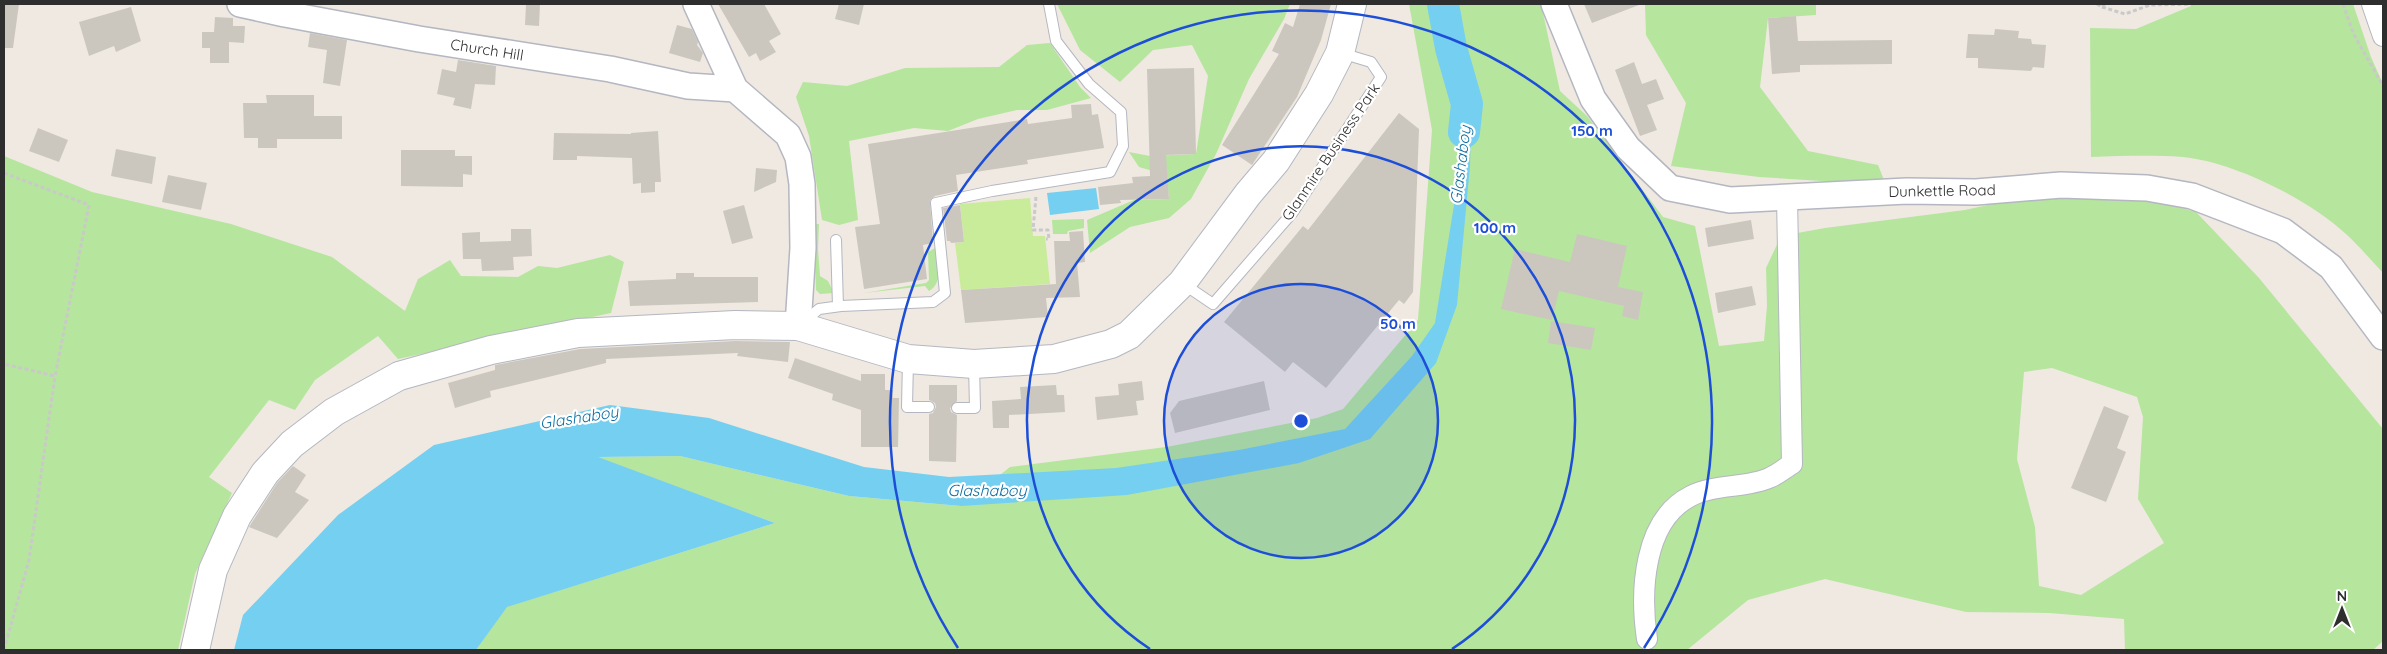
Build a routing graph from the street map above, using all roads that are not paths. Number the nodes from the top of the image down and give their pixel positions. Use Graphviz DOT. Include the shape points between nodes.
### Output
graph roads {
  1 [pos="240,4"];
  2 [pos="696,4"];
  3 [pos="1049,4"];
  4 [pos="1352,4"];
  5 [pos="1554,4"];
  6 [pos="1340,53"];
  7 [pos="735,89"];
  8 [pos="1787,197"];
  9 [pos="836,240"];
  10 [pos="1182,283"];
  11 [pos="838,306"];
  12 [pos="798,326"];
  13 [pos="2383,337"];
  14 [pos="908,359"];
  15 [pos="974,364"];
  16 [pos="929,407"];
  17 [pos="957,408"];
  18 [pos="1646,639"];
  19 [pos="195,650"];
  1 -- 7 [label="street, Church Hill" via="403,36 610,69 688,86"];
  2 -- 7 [label="street"];
  3 -- 11 [label="lane" via="1056,41 1089,84 1121,112 1123,146 1110,172 936,203 945,293 933,302"];
  4 -- 6 [label="main road"];
  5 -- 8 [label="street, Dunkettle Road" via="1593,99 1628,148 1670,188 1730,200"];
  6 -- 10 [label="main road" via="1319,94 1276,161"];
  6 -- 10 [label="lane, Glanmire Business Park" via="1371,62 1381,77 1293,212 1213,304"];
  7 -- 12 [label="street" via="788,135 798,157 802,184 803,248"];
  8 -- 13 [label="street, Dunkettle Road" via="1907,191 1976,192 2061,185 2147,188 2192,196 2283,231 2331,267"];
  8 -- 18 [label="street" via="1792,464 1768,479 1691,496 1665,515 1650,554 1643,586"];
  9 -- 11 [label="lane"];
  10 -- 15 [label="main road" via="1129,335 1111,344 1054,360"];
  11 -- 12 [label="lane" via="820,309"];
  12 -- 14 [label="main road"];
  12 -- 19 [label="main road" via="735,325 578,333 491,350 399,376 334,412 292,444 265,473 237,516 213,570"];
  14 -- 15 [label="main road"];
  14 -- 16 [label="lane" via="907,407"];
  15 -- 17 [label="lane" via="975,408"];
}
